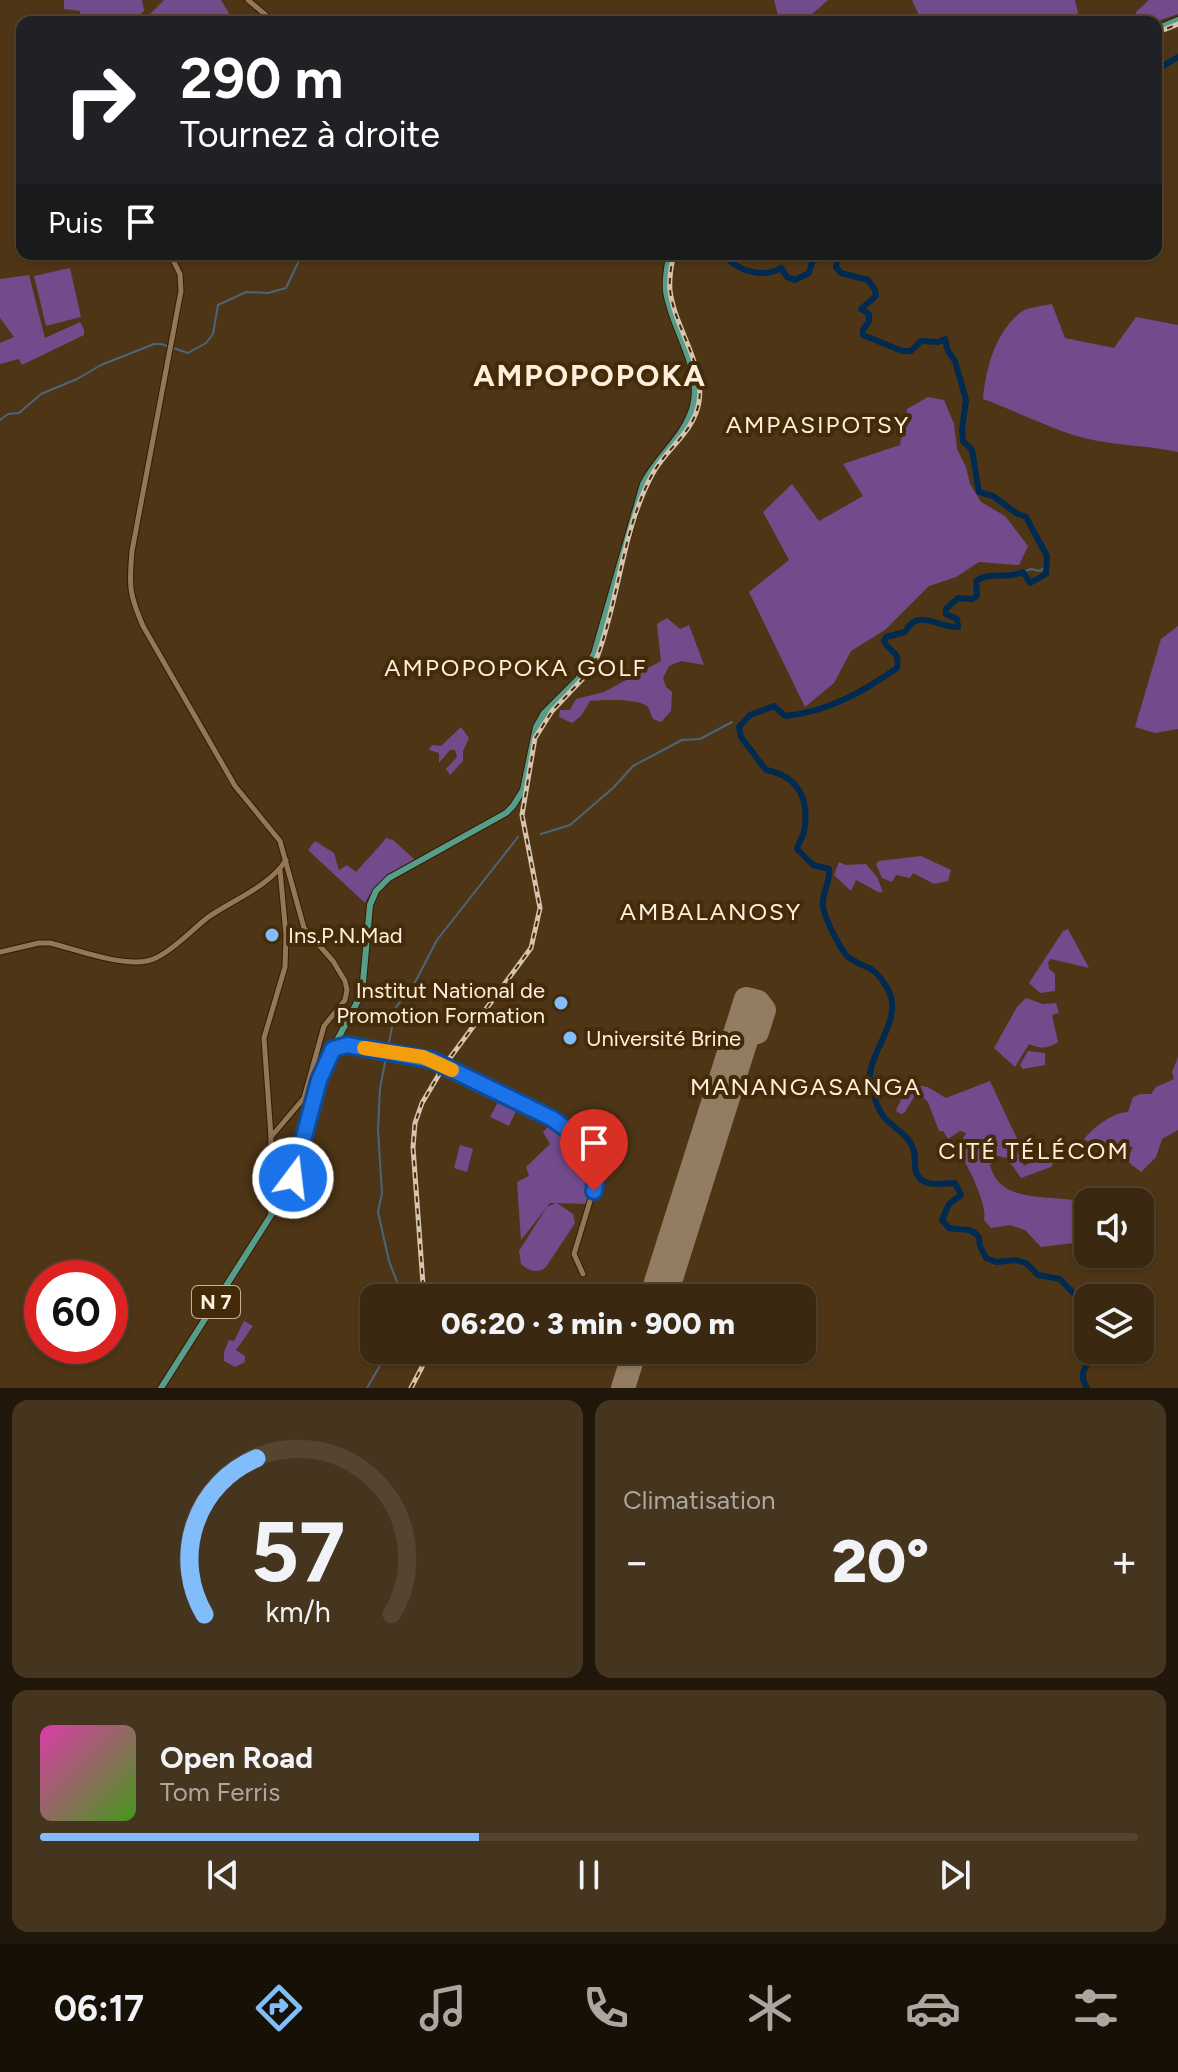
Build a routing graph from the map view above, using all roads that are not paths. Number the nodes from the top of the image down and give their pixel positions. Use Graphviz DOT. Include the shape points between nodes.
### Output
graph roads {
  1 [pos="248,0"];
  2 [pos="267,16"];
  3 [pos="174,260"];
  4 [pos="669,260"];
  5 [pos="287,859"];
  6 [pos="280,870"];
  7 [pos="0,952"];
  8 [pos="338,1039"];
  9 [pos="347,1045"];
  10 [pos="333,1049"];
  11 [pos="271,1137"];
  12 [pos="271,1216"];
  13 [pos="583,1274"];
  14 [pos="160,1388"];
  1 -- 2 [label="street"];
  3 -- 5 [label="street" via="181,282 132,551 130,591 143,626 235,786 280,841"];
  4 -- 8 [label="main road, N 7" via="669,303 691,368 695,399 681,434 643,484 594,654 536,727 523,790 513,806 389,878 376,891 367,918 362,993"];
  5 -- 6 [label="street"];
  5 -- 11 [label="street" via="304,928 341,972 347,990 324,1026 304,1098"];
  6 -- 7 [label="street" via="150,961 128,962 50,943"];
  6 -- 11 [label="street" via="285,967 264,1038"];
  8 -- 9 [label="street"];
  8 -- 10 [label="main road, N 7"];
  9 -- 10 [label="street"];
  9 -- 13 [label="street" via="436,1061 553,1119 582,1142 597,1178 574,1254"];
  10 -- 12 [label="main road, N 7" via="319,1080 293,1178"];
  11 -- 12 [label="street"];
  12 -- 14 [label="main road, N 7"];
}
